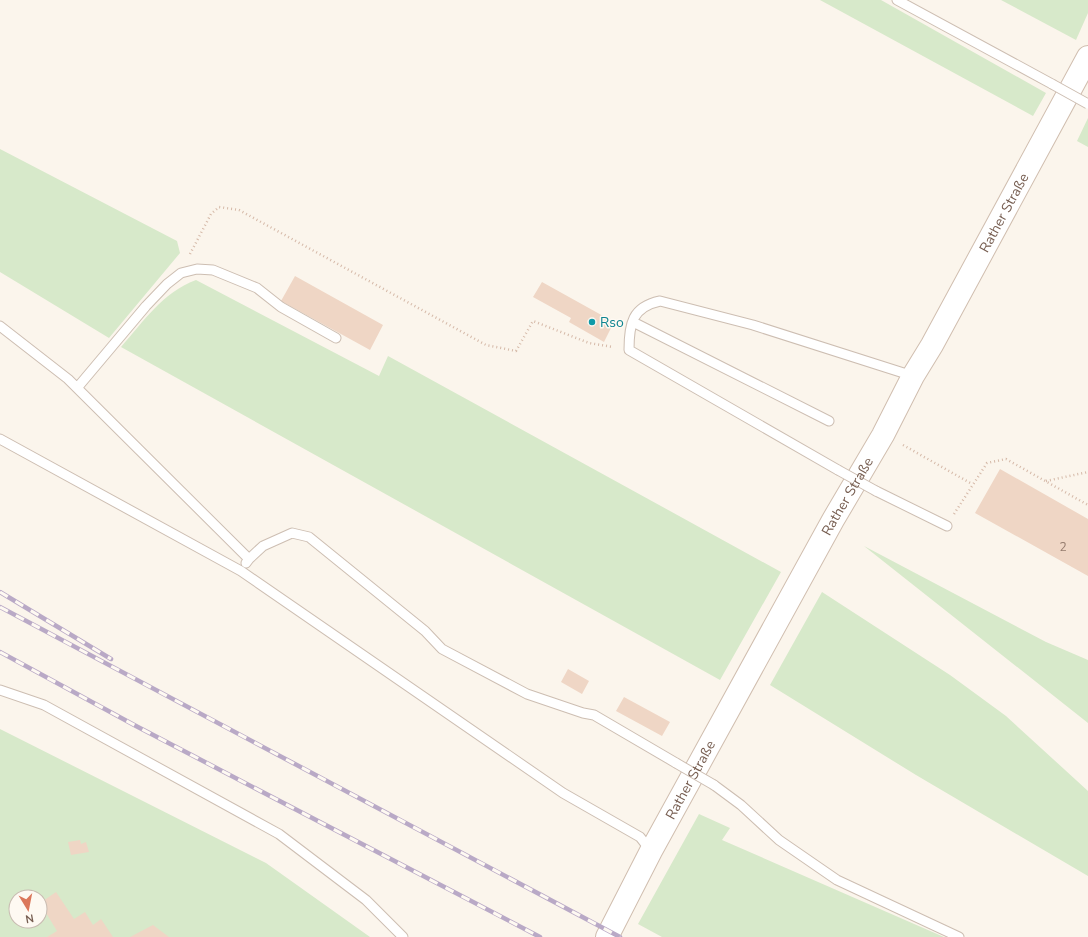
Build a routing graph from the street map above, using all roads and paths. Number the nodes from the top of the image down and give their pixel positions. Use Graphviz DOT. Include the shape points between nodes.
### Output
graph roads {
  1 [pos="897,0"];
  2 [pos="1088,56"];
  3 [pos="1088,104"];
  4 [pos="181,273"];
  5 [pos="633,322"];
  6 [pos="0,326"];
  7 [pos="336,338"];
  8 [pos="629,350"];
  9 [pos="913,376"];
  10 [pos="77,388"];
  11 [pos="829,421"];
  12 [pos="0,439"];
  13 [pos="907,447"];
  14 [pos="1088,472"];
  15 [pos="1046,481"];
  16 [pos="972,484"];
  17 [pos="1088,505"];
  18 [pos="947,526"];
  19 [pos="249,559"];
  20 [pos="242,571"];
  21 [pos="0,690"];
  22 [pos="651,851"];
  23 [pos="404,937"];
  24 [pos="607,937"];
  25 [pos="959,937"];
  1 -- 3 [label="lane, bridge"];
  2 -- 9 [label="street, Rather Straße"];
  4 -- 7 [label="lane" via="197,269 213,270 227,275 257,288 281,307"];
  4 -- 8 [label="path" via="211,214 219,207 239,210 486,345 516,351 533,320 589,343"];
  4 -- 10 [label="lane" via="146,306"];
  5 -- 8 [label="lane" via="629,330"];
  5 -- 9 [label="lane" via="637,314 648,304 660,301 753,325"];
  5 -- 11 [label="lane"];
  6 -- 10 [label="lane"];
  8 -- 18 [label="lane, bridge" via="876,492"];
  9 -- 22 [label="street, Rather Straße" via="883,435 833,520"];
  10 -- 19 [label="lane"];
  12 -- 20 [label="lane"];
  13 -- 16 [label="path"];
  14 -- 15 [label="path"];
  15 -- 16 [label="path" via="1006,459 987,463"];
  15 -- 17 [label="path"];
  16 -- 18 [label="path"];
  19 -- 20 [label="lane"];
  19 -- 25 [label="lane, bridge" via="263,546 292,533 309,536 425,631 442,649 527,694 594,715 714,785 741,805 779,840 837,880"];
  20 -- 22 [label="lane" via="563,793 640,837"];
  21 -- 23 [label="lane" via="44,705 279,834 366,900"];
  22 -- 24 [label="street, Rather Straße"];
}
